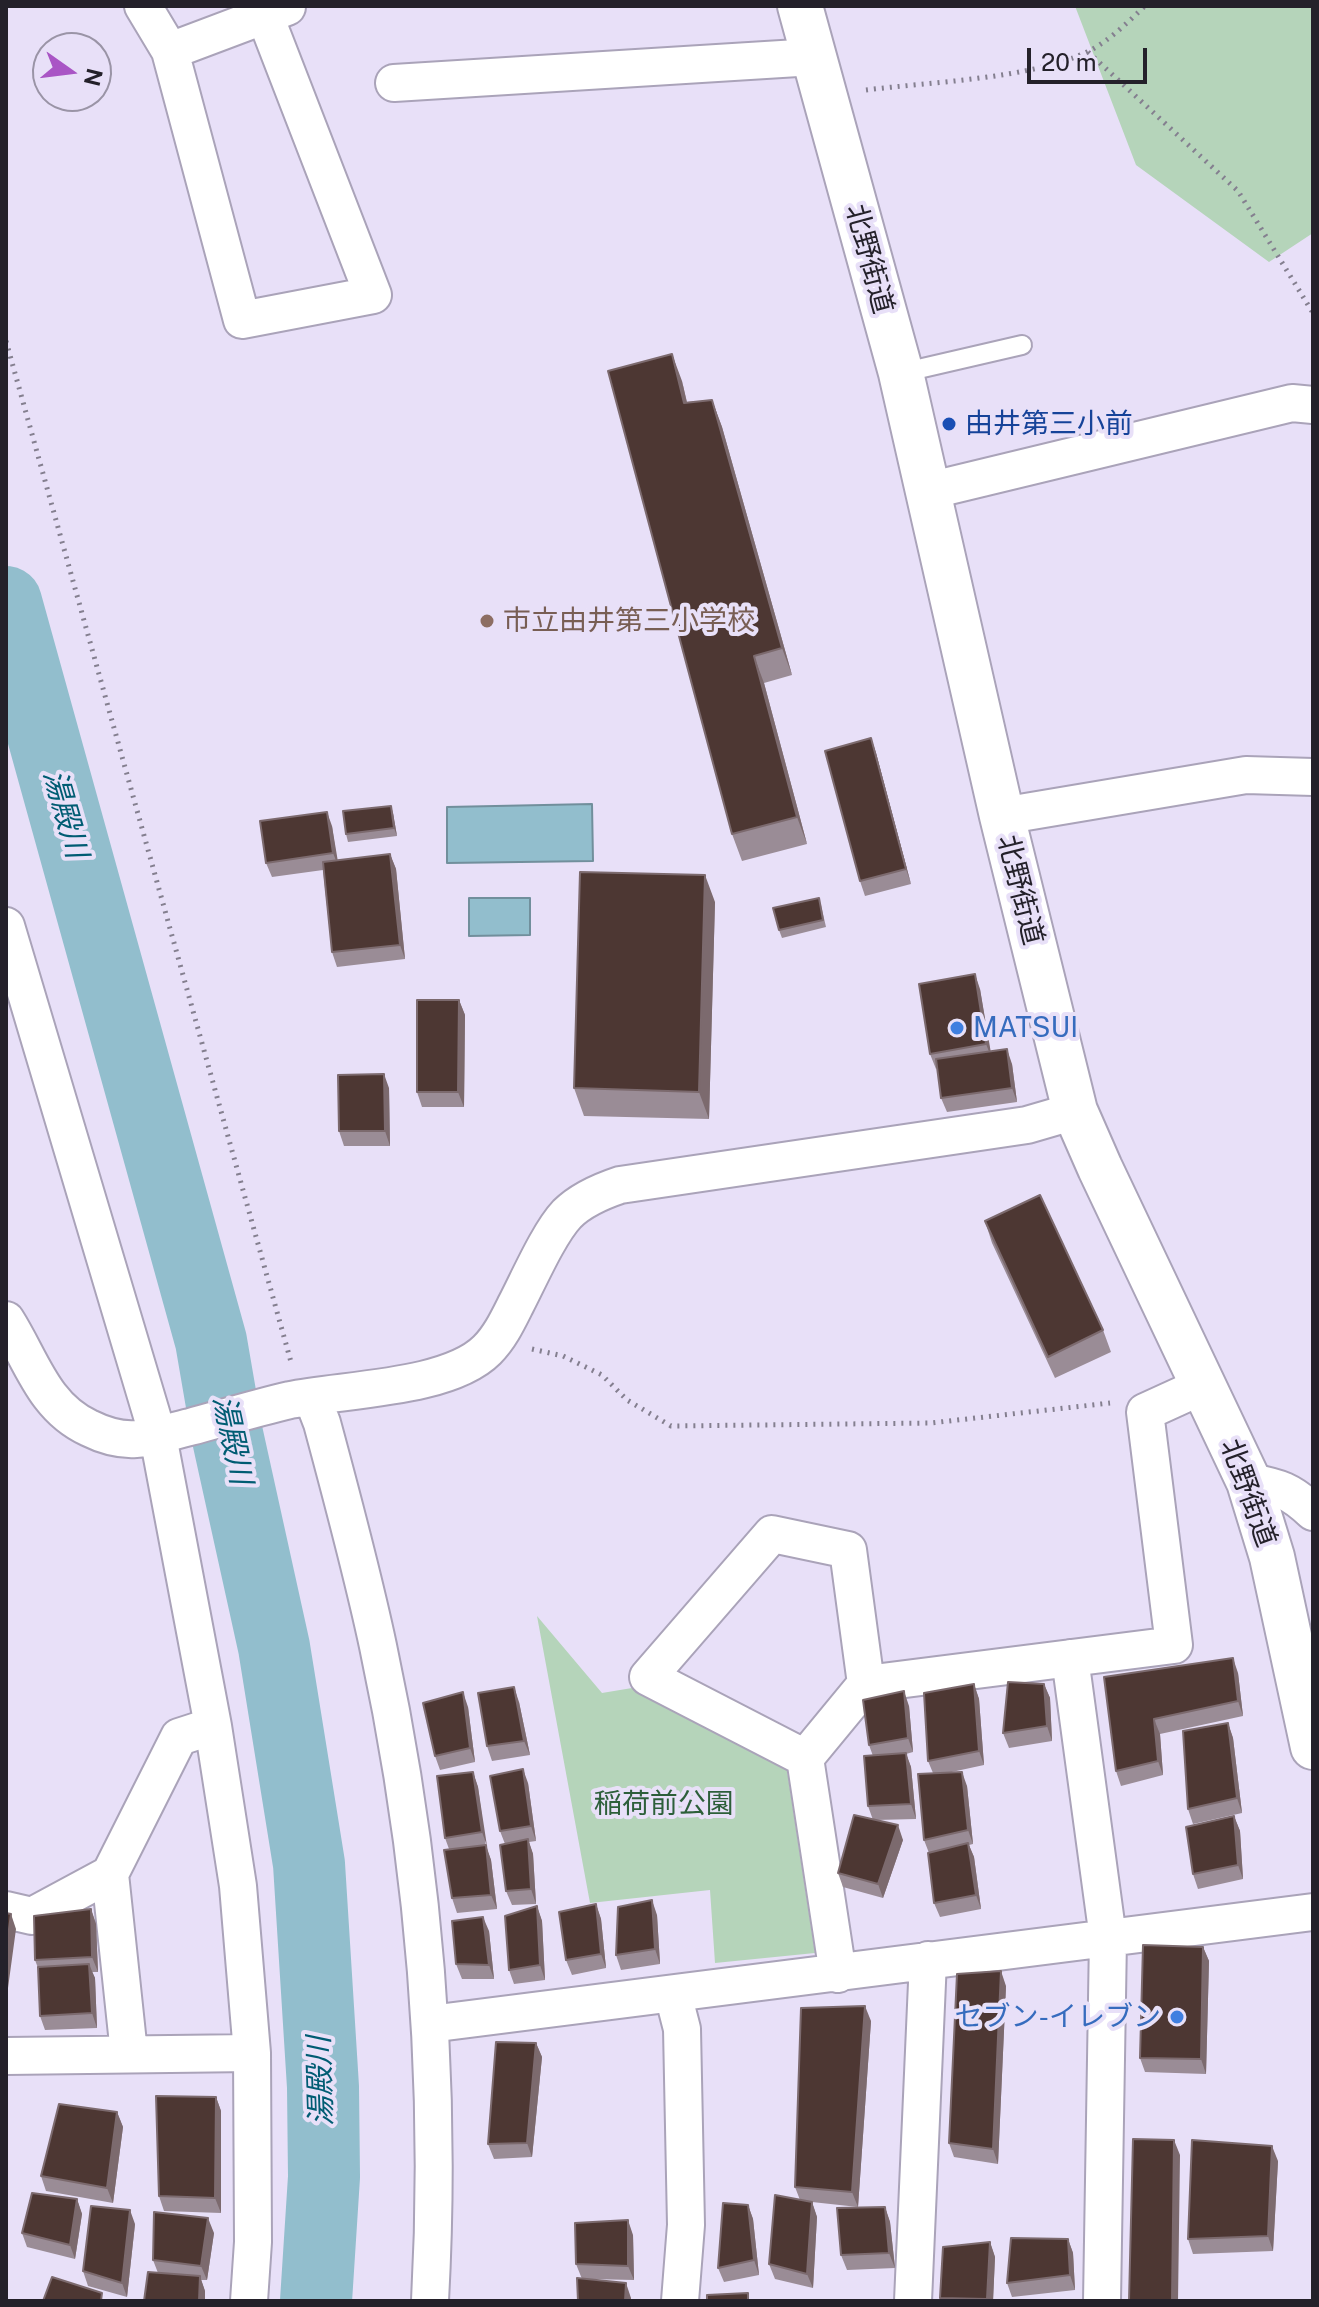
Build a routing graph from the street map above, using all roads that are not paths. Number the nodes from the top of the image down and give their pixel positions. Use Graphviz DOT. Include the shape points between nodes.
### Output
graph roads {
  1 [pos="143,6"];
  2 [pos="800,6"];
  3 [pos="277,11"];
  4 [pos="170,51"];
  5 [pos="819,76"];
  6 [pos="394,83"];
  7 [pos="1022,345"];
  8 [pos="901,373"];
  9 [pos="1313,405"];
  10 [pos="928,491"];
  11 [pos="1313,777"];
  12 [pos="1002,816"];
  13 [pos="6,926"];
  14 [pos="1075,1111"];
  15 [pos="6,1320"];
  16 [pos="1202,1386"];
  17 [pos="302,1399"];
  18 [pos="162,1434"];
  19 [pos="1249,1482"];
  20 [pos="1313,1512"];
  21 [pos="1070,1658"];
  22 [pos="866,1684"];
  23 [pos="213,1726"];
  24 [pos="1313,1747"];
  25 [pos="805,1758"];
  26 [pos="110,1874"];
  27 [pos="6,1910"];
  28 [pos="1313,1912"];
  29 [pos="1108,1938"];
  30 [pos="928,1960"];
  31 [pos="838,1974"];
  32 [pos="673,1994"];
  33 [pos="430,2024"];
  34 [pos="129,2053"];
  35 [pos="252,2053"];
  36 [pos="7,2065"];
  37 [pos="249,2301"];
  38 [pos="430,2301"];
  39 [pos="680,2301"];
  40 [pos="913,2301"];
  41 [pos="1102,2301"];
  1 -- 4 [label="street"];
  2 -- 5 [label="main road, 北野街道"];
  3 -- 4 [label="street"];
  3 -- 4 [label="street" via="373,295 242,320"];
  5 -- 6 [label="street"];
  5 -- 8 [label="main road, 北野街道"];
  7 -- 8 [label="lane"];
  8 -- 10 [label="main road, 北野街道"];
  9 -- 10 [label="street" via="1292,403"];
  10 -- 12 [label="main road, 北野街道"];
  11 -- 12 [label="street" via="1246,775"];
  12 -- 14 [label="main road, 北野街道"];
  13 -- 18 [label="street"];
  14 -- 16 [label="main road, 北野街道"];
  14 -- 17 [label="street" via="1027,1125 603,1191 567,1214 504,1329 487,1350 450,1372"];
  15 -- 18 [label="street" via="44,1390 63,1412 110,1436"];
  16 -- 19 [label="main road, 北野街道"];
  16 -- 21 [label="street" via="1145,1412 1174,1645"];
  17 -- 18 [label="street"];
  17 -- 33 [label="street" via="326,1437 378,1647 406,1809"];
  18 -- 23 [label="street"];
  19 -- 20 [label="street" via="1279,1487"];
  19 -- 24 [label="main road, 北野街道" via="1272,1557"];
  21 -- 22 [label="street"];
  21 -- 29 [label="street"];
  22 -- 25 [label="street"];
  22 -- 25 [label="street" via="848,1550 772,1534 648,1677"];
  23 -- 26 [label="street" via="179,1737"];
  23 -- 35 [label="street" via="238,1886"];
  25 -- 31 [label="street"];
  26 -- 27 [label="street" via="32,1916"];
  26 -- 34 [label="street"];
  28 -- 29 [label="street"];
  29 -- 30 [label="street"];
  29 -- 41 [label="street"];
  30 -- 31 [label="street"];
  30 -- 40 [label="street"];
  31 -- 32 [label="street"];
  32 -- 33 [label="street"];
  32 -- 39 [label="street" via="682,2029 686,2225"];
  33 -- 38 [label="street"];
  34 -- 35 [label="street"];
  34 -- 36 [label="street"];
  35 -- 37 [label="street"];
}
